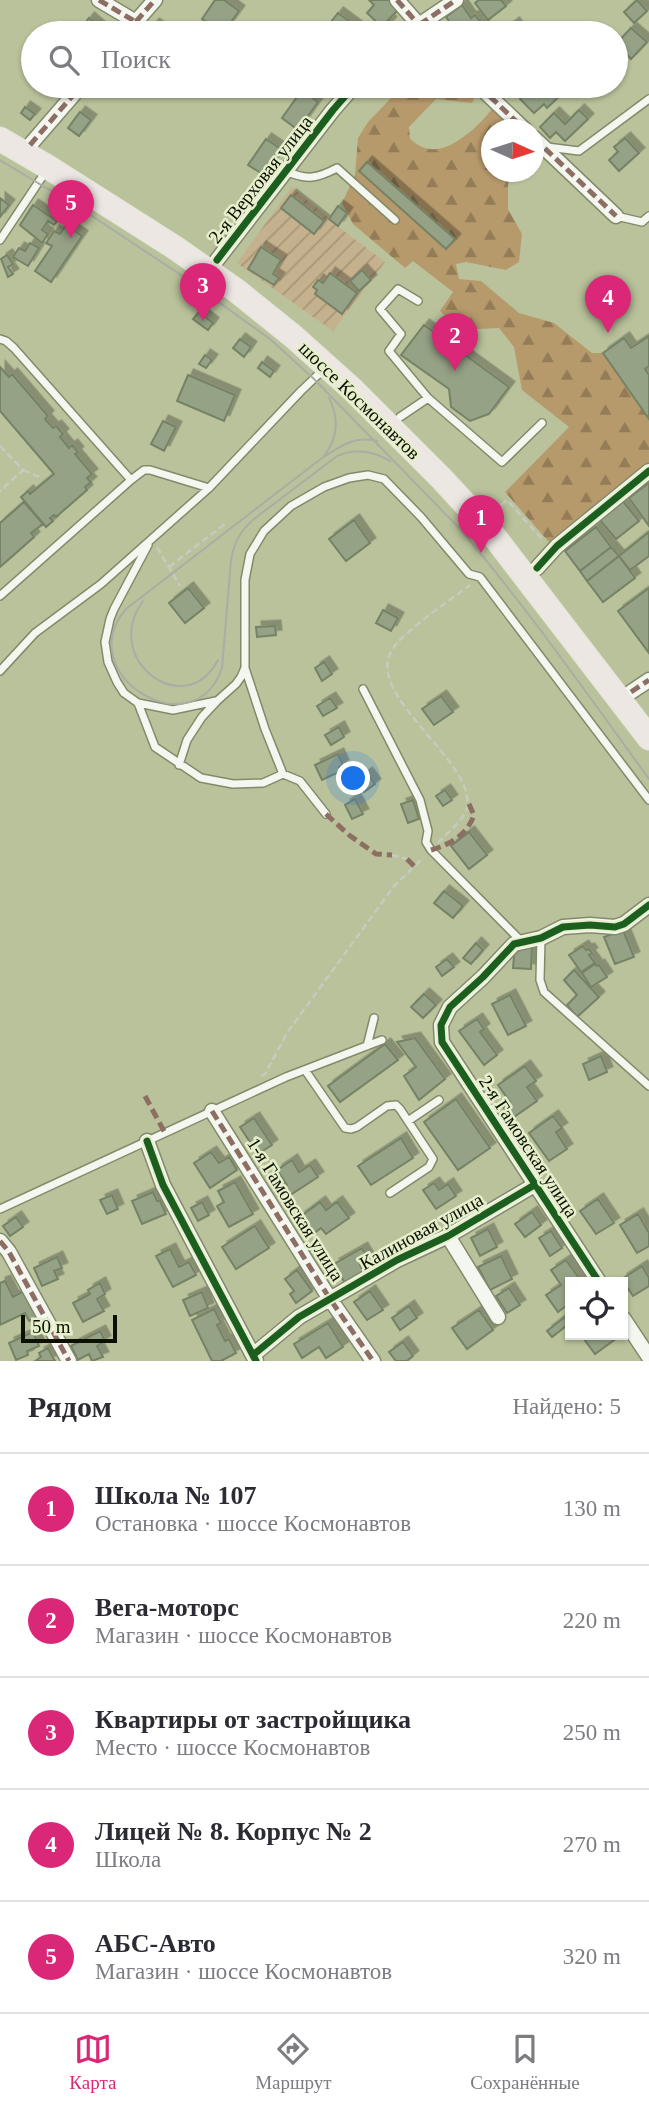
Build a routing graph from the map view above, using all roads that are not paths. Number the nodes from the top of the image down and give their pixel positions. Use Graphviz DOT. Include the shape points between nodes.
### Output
graph roads {
  1 [pos="99,0"];
  2 [pos="155,0"];
  3 [pos="397,0"];
  4 [pos="456,0"];
  5 [pos="123,21"];
  6 [pos="137,21"];
  7 [pos="415,21"];
  8 [pos="431,21"];
  9 [pos="71,98"];
  10 [pos="344,98"];
  11 [pos="491,98"];
  12 [pos="649,99"];
  13 [pos="513,119"];
  14 [pos="0,126"];
  15 [pos="0,139"];
  16 [pos="544,143"];
  17 [pos="30,145"];
  18 [pos="544,148"];
  19 [pos="48,167"];
  20 [pos="286,171"];
  21 [pos="616,216"];
  22 [pos="649,216"];
  23 [pos="395,220"];
  24 [pos="0,240"];
  25 [pos="217,260"];
  26 [pos="418,301"];
  27 [pos="0,339"];
  28 [pos="327,367"];
  29 [pos="428,398"];
  30 [pos="400,417"];
  31 [pos="542,423"];
  32 [pos="649,471"];
  33 [pos="131,480"];
  34 [pos="209,488"];
  35 [pos="152,538"];
  36 [pos="537,568"];
  37 [pos="0,596"];
  38 [pos="244,667"];
  39 [pos="0,671"];
  40 [pos="640,686"];
  41 [pos="363,689"];
  42 [pos="217,701"];
  43 [pos="138,703"];
  44 [pos="649,716"];
  45 [pos="649,738"];
  46 [pos="179,765"];
  47 [pos="283,774"];
  48 [pos="649,800"];
  49 [pos="326,814"];
  50 [pos="649,905"];
  51 [pos="541,938"];
  52 [pos="522,941"];
  53 [pos="374,1018"];
  54 [pos="382,1040"];
  55 [pos="366,1046"];
  56 [pos="305,1070"];
  57 [pos="649,1086"];
  58 [pos="439,1100"];
  59 [pos="212,1111"];
  60 [pos="408,1121"];
  61 [pos="147,1141"];
  62 [pos="536,1184"];
  63 [pos="390,1193"];
  64 [pos="0,1209"];
  65 [pos="448,1236"];
  66 [pos="0,1241"];
  67 [pos="596,1277"];
  68 [pos="330,1300"];
  69 [pos="498,1317"];
  70 [pos="628,1326"];
  71 [pos="649,1357"];
  72 [pos="254,1358"];
  73 [pos="69,1361"];
  74 [pos="373,1361"];
  1 -- 5 [label="street"];
  2 -- 6 [label="street"];
  3 -- 7 [label="street"];
  4 -- 8 [label="street"];
  9 -- 17 [label="street"];
  10 -- 20 [label="street, 2-я Верховая улица"];
  11 -- 13 [label="street"];
  12 -- 16 [label="lane" via="579,151"];
  14 -- 17 [label="main road, шоссе Космонавтов"];
  15 -- 19 [label="main road, шоссе Космонавтов"];
  17 -- 25 [label="main road, шоссе Космонавтов"];
  18 -- 21 [label="street"];
  19 -- 24 [label="lane"];
  19 -- 28 [label="main road, шоссе Космонавтов" via="237,291"];
  20 -- 23 [label="lane" via="320,177 337,168"];
  20 -- 25 [label="street, 2-я Верховая улица"];
  21 -- 22 [label="lane" via="642,222"];
  25 -- 30 [label="main road, шоссе Космонавтов" via="302,324"];
  26 -- 29 [label="lane" via="398,289 380,309 401,334 389,351"];
  27 -- 33 [label="lane" via="14,348"];
  28 -- 34 [label="lane"];
  28 -- 45 [label="main road, шоссе Космонавтов" via="490,531"];
  29 -- 30 [label="lane"];
  29 -- 31 [label="lane" via="502,462"];
  30 -- 36 [label="main road, шоссе Космонавтов"];
  32 -- 36 [label="street" via="556,546"];
  33 -- 34 [label="lane" via="150,470"];
  33 -- 37 [label="lane"];
  34 -- 35 [label="lane"];
  35 -- 39 [label="lane" via="102,584 35,633"];
  35 -- 43 [label="lane" via="114,609 105,642 117,682"];
  36 -- 40 [label="main road, шоссе Космонавтов"];
  38 -- 42 [label="lane" via="236,684"];
  38 -- 47 [label="lane"];
  38 -- 48 [label="lane" via="246,568 264,531 291,506 324,487 368,475 384,479 469,574 481,577"];
  40 -- 44 [label="main road, шоссе Космонавтов"];
  41 -- 52 [label="lane" via="420,800 431,850"];
  42 -- 43 [label="lane" via="173,710"];
  42 -- 46 [label="lane" via="187,740"];
  43 -- 46 [label="lane" via="155,747"];
  46 -- 47 [label="lane" via="201,778 233,784 263,783"];
  47 -- 49 [label="lane" via="300,781"];
  50 -- 51 [label="street" via="615,927 563,927"];
  51 -- 52 [label="street"];
  51 -- 57 [label="lane" via="544,992"];
  52 -- 62 [label="street, 2-я Гамовская улица" via="450,1007 441,1025 442,1042"];
  53 -- 55 [label="lane"];
  54 -- 55 [label="lane"];
  55 -- 56 [label="lane"];
  56 -- 59 [label="lane"];
  56 -- 60 [label="lane" via="345,1128 357,1127 392,1104"];
  58 -- 60 [label="lane"];
  59 -- 61 [label="lane"];
  59 -- 68 [label="street, 1-я Гамовская улица"];
  60 -- 63 [label="lane" via="432,1162"];
  61 -- 64 [label="lane"];
  61 -- 72 [label="street" via="163,1185"];
  62 -- 65 [label="street, Калиновая улица"];
  62 -- 67 [label="street, 2-я Гамовская улица"];
  65 -- 68 [label="street, Калиновая улица"];
  65 -- 69 [label="street, Калиновая улица"];
  66 -- 73 [label="street"];
  68 -- 72 [label="street, Калиновая улица" via="299,1317"];
  68 -- 74 [label="street, 1-я Гамовская улица"];
  70 -- 71 [label="street"];
}
